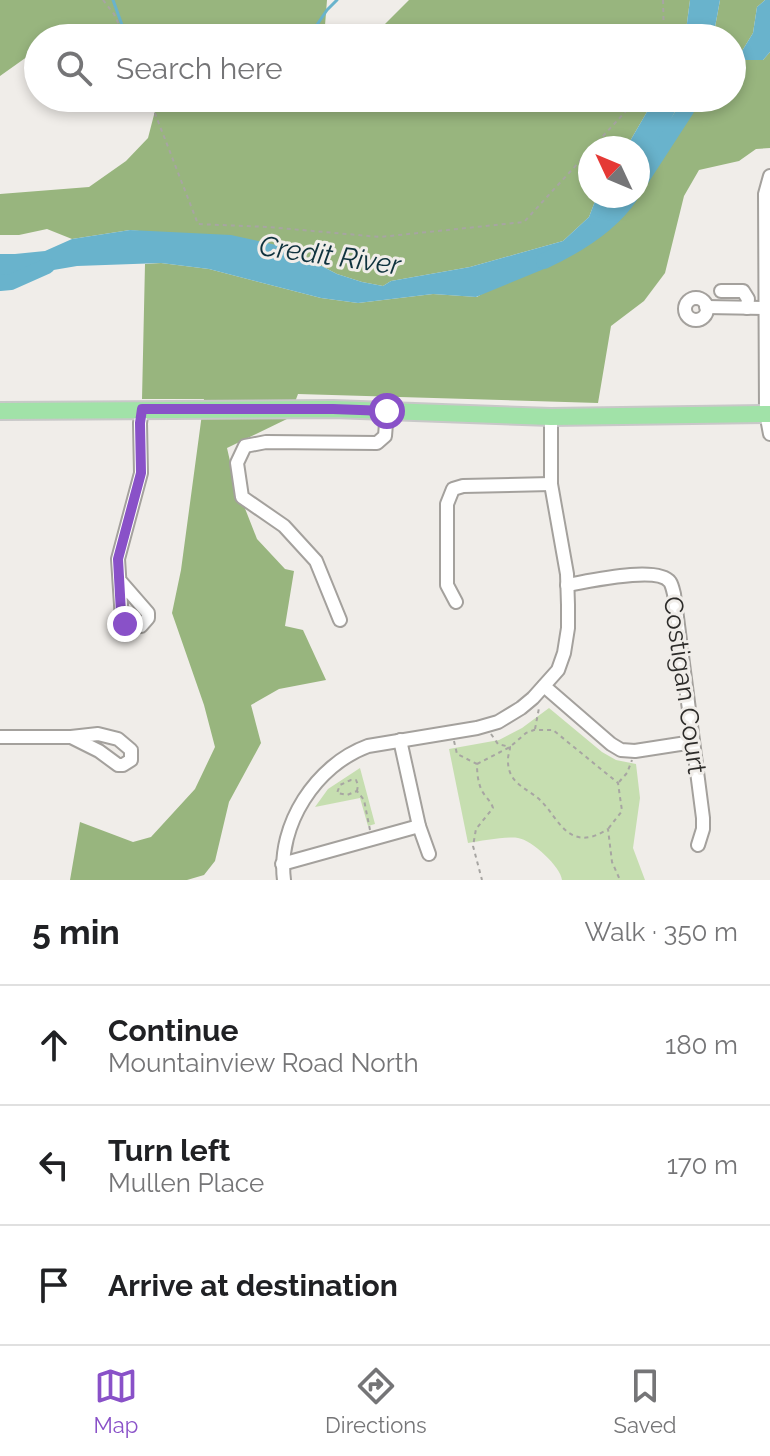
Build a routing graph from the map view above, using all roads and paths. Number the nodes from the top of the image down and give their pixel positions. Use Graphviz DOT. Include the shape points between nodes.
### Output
graph roads {
  1 [pos="103,0"];
  2 [pos="663,0"];
  3 [pos="119,24"];
  4 [pos="664,24"];
  5 [pos="154,112"];
  6 [pos="625,112"];
  7 [pos="603,136"];
  8 [pos="578,163"];
  9 [pos="770,176"];
  10 [pos="721,291"];
  11 [pos="706,307"];
  12 [pos="747,308"];
  13 [pos="765,308"];
  14 [pos="142,409"];
  15 [pos="0,411"];
  16 [pos="387,411"];
  17 [pos="768,414"];
  18 [pos="551,417"];
  19 [pos="770,434"];
  20 [pos="551,484"];
  21 [pos="121,582"];
  22 [pos="567,585"];
  23 [pos="456,602"];
  24 [pos="340,620"];
  25 [pos="544,686"];
  26 [pos="539,707"];
  27 [pos="487,725"];
  28 [pos="534,730"];
  29 [pos="451,732"];
  30 [pos="0,737"];
  31 [pos="71,737"];
  32 [pos="400,740"];
  33 [pos="693,742"];
  34 [pos="510,747"];
  35 [pos="635,751"];
  36 [pos="477,764"];
  37 [pos="618,783"];
  38 [pos="357,791"];
  39 [pos="419,826"];
  40 [pos="608,829"];
  41 [pos="372,839"];
  42 [pos="698,845"];
  43 [pos="429,854"];
  44 [pos="282,864"];
  45 [pos="284,880"];
  46 [pos="482,880"];
  47 [pos="620,880"];
  1 -- 3 [label="path"];
  2 -- 4 [label="path"];
  5 -- 8 [label="path" via="198,224 380,237 524,222"];
  6 -- 7 [label="path"];
  9 -- 13 [label="street" via="765,194"];
  10 -- 12 [label="street" via="743,291"];
  11 -- 12 [label="street"];
  12 -- 13 [label="street"];
  13 -- 17 [label="street"];
  14 -- 15 [label="main road"];
  14 -- 16 [label="main road"];
  14 -- 21 [label="street" via="141,473 120,548"];
  16 -- 18 [label="main road"];
  16 -- 24 [label="street" via="385,436 377,443 266,442 245,446 237,463 242,497 284,526 316,561"];
  17 -- 18 [label="main road"];
  17 -- 19 [label="street"];
  18 -- 20 [label="street"];
  20 -- 22 [label="street"];
  20 -- 23 [label="street" via="453,489 447,504 447,585"];
  22 -- 25 [label="street" via="564,653"];
  22 -- 33 [label="street, Costigan Court" via="640,574 670,582"];
  25 -- 27 [label="street" via="521,708"];
  25 -- 35 [label="street" via="611,744"];
  26 -- 28 [label="path"];
  27 -- 29 [label="street"];
  27 -- 34 [label="path" via="498,744"];
  28 -- 34 [label="path"];
  28 -- 37 [label="path" via="553,730"];
  29 -- 32 [label="street"];
  29 -- 36 [label="path" via="457,754"];
  30 -- 31 [label="street"];
  32 -- 39 [label="street"];
  32 -- 44 [label="street" via="355,751 312,787 293,822"];
  33 -- 35 [label="street"];
  33 -- 42 [label="street, Costigan Court" via="703,818"];
  34 -- 36 [label="path"];
  34 -- 40 [label="path" via="516,783 541,800 565,831 590,837"];
  35 -- 37 [label="path"];
  36 -- 46 [label="path" via="482,791 493,808 476,829 473,846"];
  37 -- 40 [label="path" via="622,811"];
  38 -- 38 [label="path" via="347,795 337,793 351,780 356,780"];
  38 -- 41 [label="path"];
  39 -- 41 [label="street"];
  39 -- 43 [label="street"];
  40 -- 47 [label="path"];
  41 -- 44 [label="street"];
  44 -- 45 [label="street"];
}
